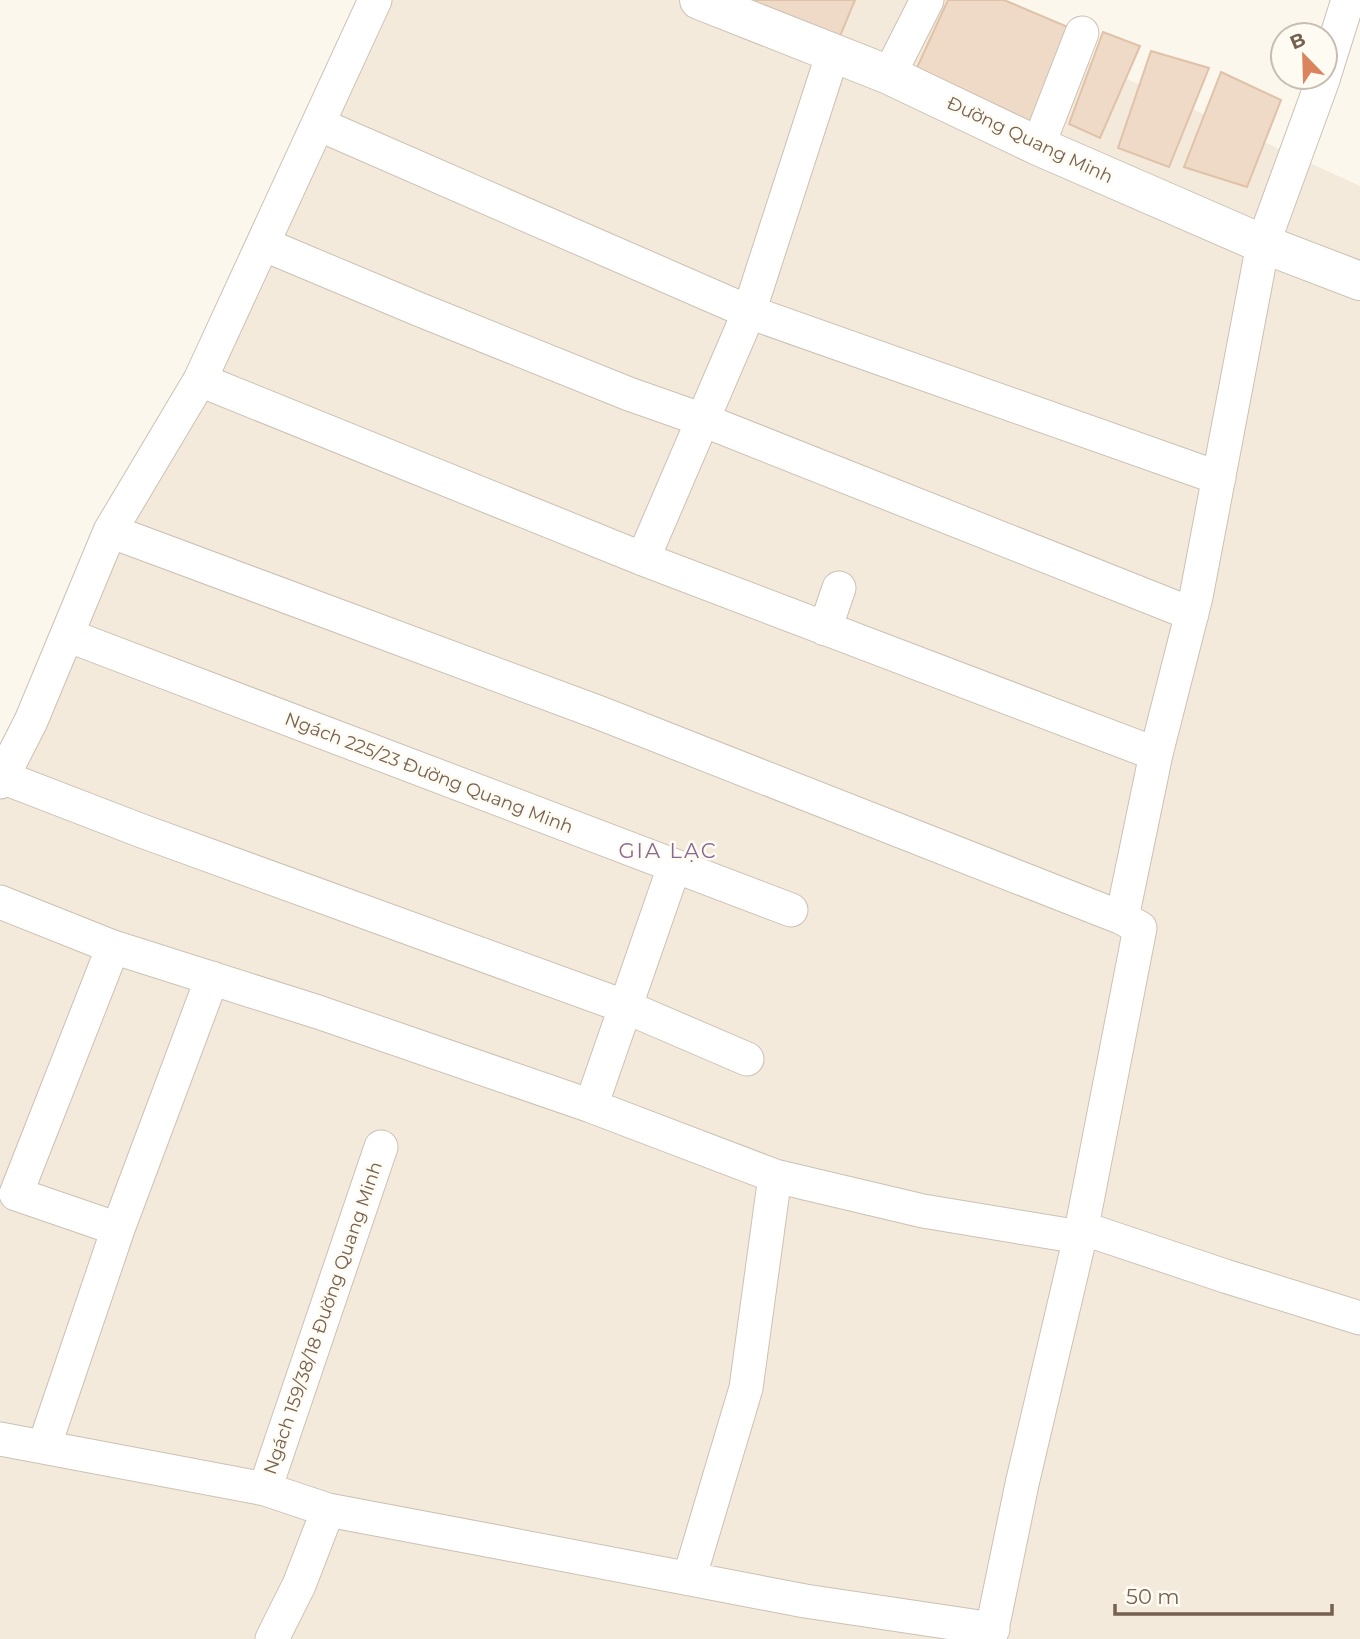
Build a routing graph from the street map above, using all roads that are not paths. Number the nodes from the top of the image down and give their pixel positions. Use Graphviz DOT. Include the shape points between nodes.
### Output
graph roads {
  1 [pos="375,0"];
  2 [pos="699,0"];
  3 [pos="927,0"];
  4 [pos="1348,0"];
  5 [pos="1339,28"];
  6 [pos="1082,33"];
  7 [pos="833,53"];
  8 [pos="889,75"];
  9 [pos="1318,91"];
  10 [pos="318,124"];
  11 [pos="1038,146"];
  12 [pos="263,244"];
  13 [pos="1263,244"];
  14 [pos="1360,281"];
  15 [pos="749,312"];
  16 [pos="200,380"];
  17 [pos="703,420"];
  18 [pos="1219,478"];
  19 [pos="110,531"];
  20 [pos="643,559"];
  21 [pos="839,588"];
  22 [pos="1192,614"];
  23 [pos="825,629"];
  24 [pos="67,635"];
  25 [pos="1156,754"];
  26 [pos="1,779"];
  27 [pos="674,867"];
  28 [pos="0,902"];
  29 [pos="791,910"];
  30 [pos="1122,918"];
  31 [pos="113,947"];
  32 [pos="212,978"];
  33 [pos="625,1007"];
  34 [pos="747,1059"];
  35 [pos="591,1106"];
  36 [pos="381,1146"];
  37 [pos="775,1176"];
  38 [pos="118,1229"];
  39 [pos="1081,1232"];
  40 [pos="1360,1318"];
  41 [pos="0,1439"];
  42 [pos="44,1447"];
  43 [pos="265,1489"];
  44 [pos="328,1510"];
  45 [pos="689,1579"];
  46 [pos="991,1634"];
  47 [pos="272,1639"];
  1 -- 10 [label="street"];
  2 -- 7 [label="street, Đường Quang Minh"];
  3 -- 8 [label="street"];
  4 -- 5 [label="street"];
  6 -- 11 [label="street"];
  7 -- 8 [label="street, Đường Quang Minh"];
  7 -- 15 [label="street"];
  8 -- 11 [label="street, Đường Quang Minh"];
  9 -- 13 [label="street"];
  10 -- 12 [label="street"];
  10 -- 15 [label="street"];
  11 -- 13 [label="street, Đường Quang Minh"];
  12 -- 16 [label="street"];
  12 -- 17 [label="street"];
  13 -- 14 [label="street, Đường Quang Minh"];
  13 -- 18 [label="street"];
  15 -- 17 [label="street"];
  15 -- 18 [label="street"];
  16 -- 19 [label="street"];
  16 -- 20 [label="street"];
  17 -- 20 [label="street"];
  17 -- 22 [label="street"];
  18 -- 22 [label="street"];
  19 -- 24 [label="street"];
  19 -- 30 [label="street" via="600,713"];
  20 -- 23 [label="street"];
  21 -- 23 [label="street"];
  22 -- 25 [label="street"];
  23 -- 25 [label="street"];
  24 -- 26 [label="street"];
  24 -- 27 [label="street, Ngách 225/23 Đường Quang Minh"];
  25 -- 30 [label="street"];
  26 -- 33 [label="street"];
  27 -- 29 [label="street, Ngách 225/23 Đường Quang Minh"];
  27 -- 33 [label="street"];
  28 -- 31 [label="street"];
  30 -- 39 [label="street" via="1140,928"];
  31 -- 32 [label="street"];
  31 -- 38 [label="street" via="16,1194"];
  32 -- 35 [label="street"];
  32 -- 38 [label="street"];
  33 -- 34 [label="street"];
  33 -- 35 [label="street"];
  35 -- 37 [label="street"];
  36 -- 43 [label="street, Ngách 159/38/18 Đường Quang Minh"];
  37 -- 39 [label="street" via="923,1211"];
  37 -- 45 [label="street" via="746,1388"];
  38 -- 42 [label="street"];
  39 -- 40 [label="street"];
  39 -- 46 [label="street"];
  41 -- 42 [label="street"];
  42 -- 43 [label="street"];
  43 -- 44 [label="street"];
  44 -- 45 [label="street"];
  44 -- 47 [label="street"];
  45 -- 46 [label="street"];
}
